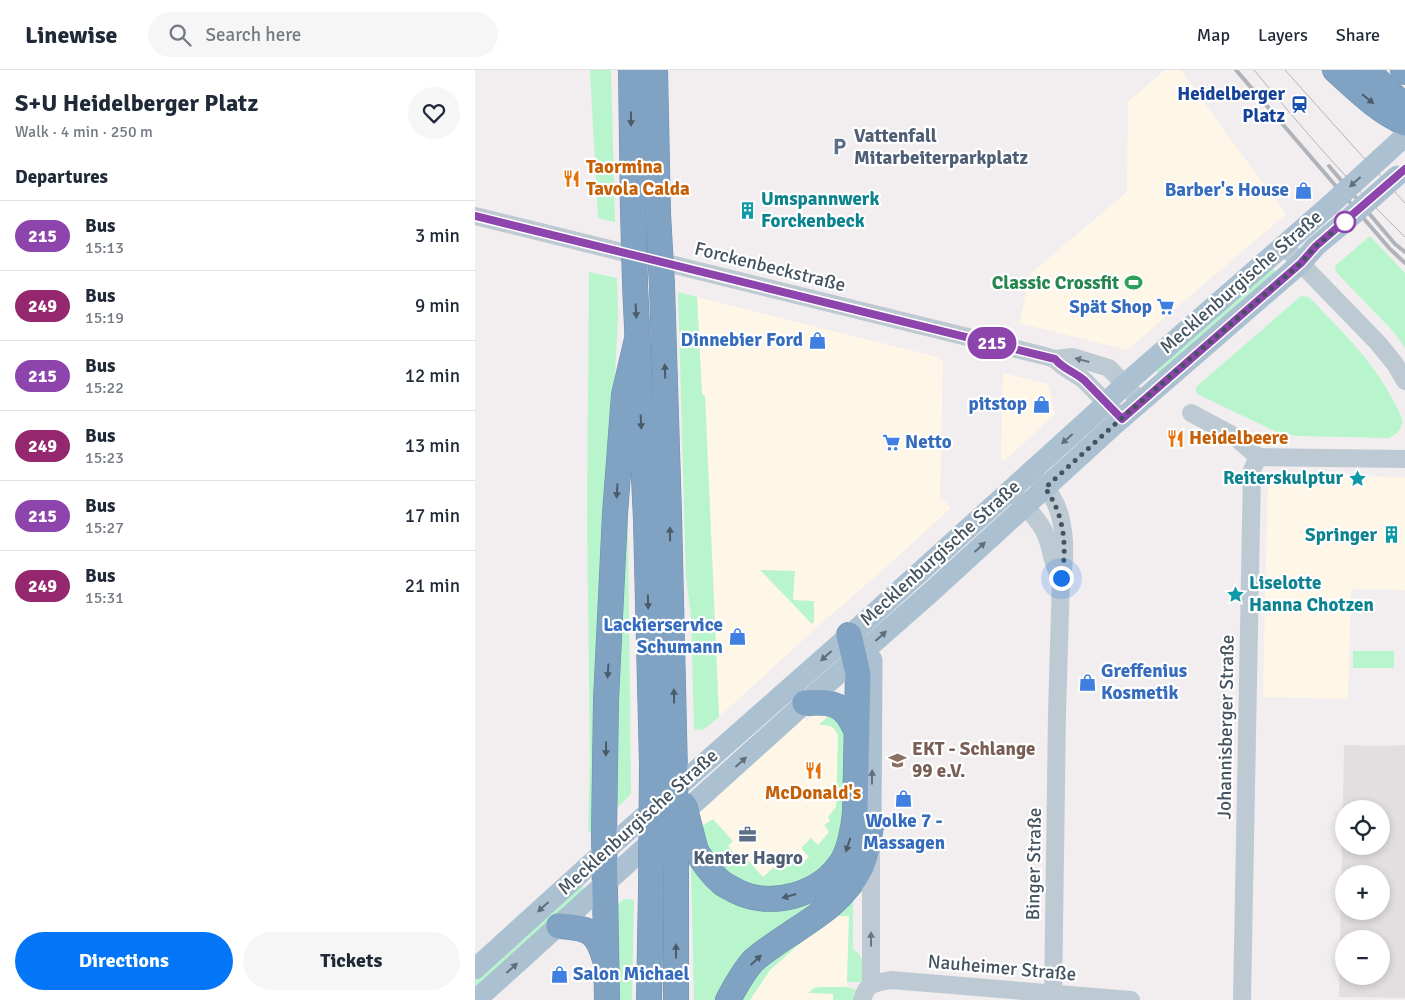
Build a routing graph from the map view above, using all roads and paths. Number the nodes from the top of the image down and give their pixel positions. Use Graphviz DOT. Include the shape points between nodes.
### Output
graph roads {
  1 [pos="631,70"];
  2 [pos="655,70"];
  3 [pos="673,70"];
  4 [pos="1335,70"];
  5 [pos="1367,70"];
  6 [pos="1405,107"];
  7 [pos="1405,123"];
  8 [pos="1405,136"];
  9 [pos="657,158"];
  10 [pos="1401,173"];
  11 [pos="475,216"];
  12 [pos="1283,245"];
  13 [pos="1301,263"];
  14 [pos="637,339"];
  15 [pos="1055,359"];
  16 [pos="1405,381"];
  17 [pos="1124,384"];
  18 [pos="1141,402"];
  19 [pos="1106,403"];
  20 [pos="1191,413"];
  21 [pos="1122,419"];
  22 [pos="1258,457"];
  23 [pos="1405,459"];
  24 [pos="1031,471"];
  25 [pos="1045,488"];
  26 [pos="1011,489"];
  27 [pos="1025,506"];
  28 [pos="915,576"];
  29 [pos="1061,578"];
  30 [pos="930,593"];
  31 [pos="856,649"];
  32 [pos="805,703"];
  33 [pos="856,730"];
  34 [pos="675,773"];
  35 [pos="871,826"];
  36 [pos="605,851"];
  37 [pos="614,876"];
  38 [pos="559,926"];
  39 [pos="606,962"];
  40 [pos="475,969"];
  41 [pos="867,993"];
  42 [pos="1053,997"];
  43 [pos="476,1000"];
  44 [pos="607,1000"];
  45 [pos="649,1000"];
  46 [pos="677,1000"];
  47 [pos="728,1000"];
  48 [pos="1131,1000"];
  49 [pos="1242,1000"];
  1 -- 14 [label="highway, one-way, bridge"];
  2 -- 9 [label="highway"];
  3 -- 9 [label="highway" via="670,138"];
  4 -- 7 [label="highway, one-way" via="1367,99"];
  5 -- 6 [label="highway"];
  8 -- 12 [label="main road, Mecklenburgische Straße, one-way, bridge"];
  34 -- 9 [label="highway, one-way, bridge"];
  10 -- 13 [label="main road, Mecklenburgische Straße, bridge" via="1316,246"];
  11 -- 15 [label="street, Forckenbeckstraße"];
  12 -- 13 [label="street"];
  12 -- 17 [label="main road, Mecklenburgische Straße"];
  13 -- 16 [label="street" via="1378,343"];
  13 -- 18 [label="main road, Mecklenburgische Straße"];
  14 -- 36 [label="highway, one-way" via="624,395 615,514 606,700"];
  14 -- 45 [label="highway, one-way, bridge" via="646,520 652,764"];
  17 -- 15 [label="street, Forckenbeckstraße, one-way" via="1109,368 1073,357"];
  15 -- 19 [label="street, Forckenbeckstraße" via="1061,367 1084,380"];
  17 -- 18 [label="street, Forckenbeckstraße"];
  17 -- 19 [label="main road, Mecklenburgische Straße"];
  18 -- 21 [label="main road, Mecklenburgische Straße"];
  19 -- 21 [label="street, Forckenbeckstraße"];
  19 -- 24 [label="main road, Mecklenburgische Straße, one-way"];
  20 -- 22 [label="street" via="1235,436"];
  21 -- 25 [label="main road, Mecklenburgische Straße"];
  22 -- 23 [label="street"];
  22 -- 49 [label="street, Johannisberger Straße" via="1252,470"];
  24 -- 25 [label="street, Binger Straße"];
  24 -- 26 [label="main road, Mecklenburgische Straße"];
  25 -- 27 [label="main road, Mecklenburgische Straße"];
  25 -- 29 [label="street, Binger Straße" via="1057,507 1062,524 1064,565"];
  26 -- 27 [label="street, Binger Straße"];
  26 -- 28 [label="main road, Mecklenburgische Straße"];
  27 -- 29 [label="street, Binger Straße" via="1045,532"];
  30 -- 27 [label="main road, Mecklenburgische Straße, one-way"];
  28 -- 30 [label="main road"];
  28 -- 31 [label="main road, Mecklenburgische Straße"];
  29 -- 42 [label="street, Binger Straße"];
  31 -- 30 [label="main road, Mecklenburgische Straße, one-way"];
  31 -- 32 [label="main road, Mecklenburgische Straße"];
  31 -- 33 [label="highway"];
  35 -- 31 [label="main road, one-way" via="872,660"];
  31 -- 36 [label="main road, Mecklenburgische Straße, one-way"];
  32 -- 33 [label="highway" via="837,706 845,712"];
  37 -- 32 [label="main road, Mecklenburgische Straße, one-way"];
  33 -- 34 [label="highway, one-way, bridge" via="854,826 843,859 832,874 808,890 790,897 754,898 742,894 723,884 707,867 696,851"];
  46 -- 34 [label="highway, one-way, bridge"];
  41 -- 35 [label="street, one-way"];
  47 -- 35 [label="highway, one-way" via="753,962 827,910 848,888 861,866"];
  36 -- 37 [label="highway"];
  36 -- 40 [label="main road, Mecklenburgische Straße, one-way"];
  37 -- 38 [label="main road, Mecklenburgische Straße"];
  37 -- 39 [label="highway"];
  38 -- 39 [label="highway" via="583,928 590,932 602,946"];
  43 -- 38 [label="main road, Mecklenburgische Straße, one-way"];
  39 -- 44 [label="highway"];
  41 -- 42 [label="street, Nauheimer Straße" via="880,982 891,980"];
  42 -- 48 [label="street, Nauheimer Straße"];
}
